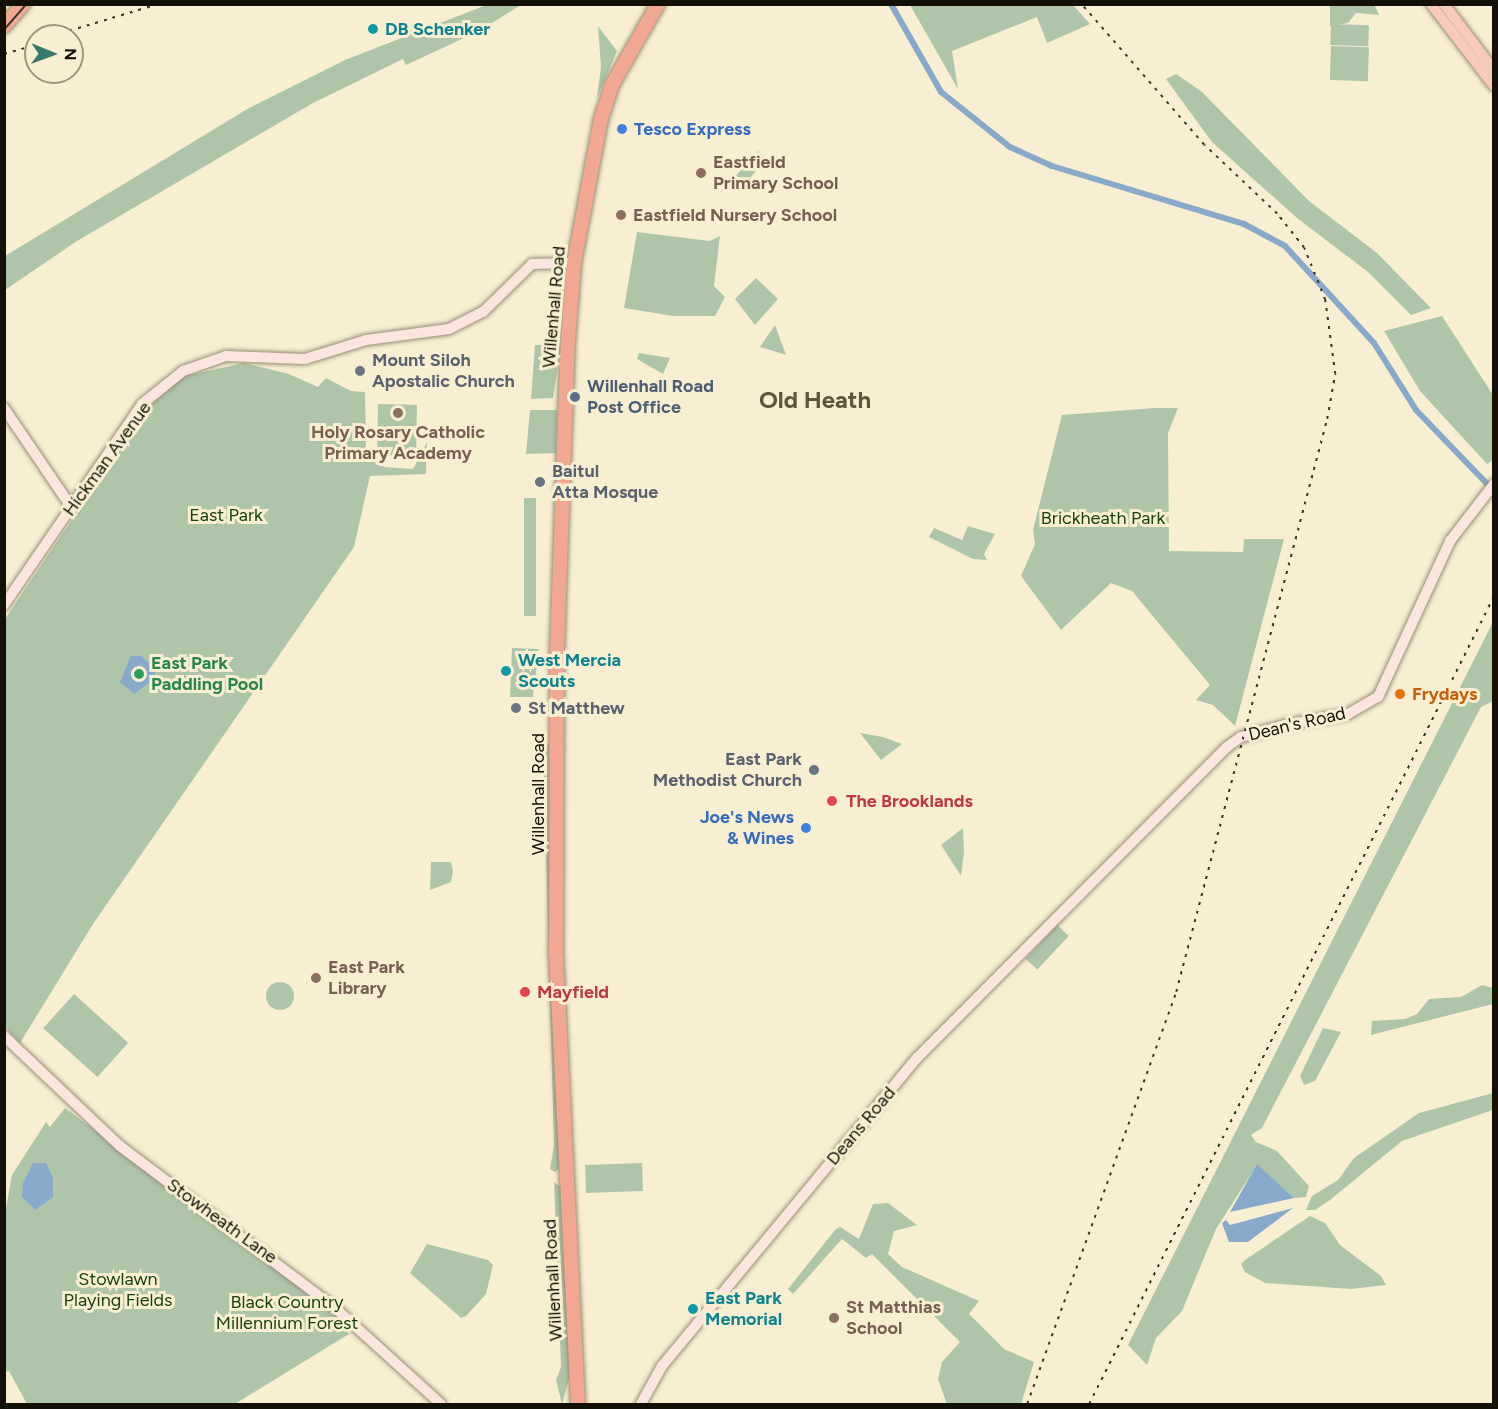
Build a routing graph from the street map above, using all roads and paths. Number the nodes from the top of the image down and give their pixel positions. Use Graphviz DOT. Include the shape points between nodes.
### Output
graph roads {
  1 [pos="23,4"];
  2 [pos="658,4"];
  3 [pos="1431,4"];
  4 [pos="1444,4"];
  5 [pos="4,26"];
  6 [pos="1478,49"];
  7 [pos="1467,54"];
  8 [pos="1494,70"];
  9 [pos="1494,86"];
  10 [pos="574,263"];
  11 [pos="4,408"];
  12 [pos="1494,484"];
  13 [pos="72,508"];
  14 [pos="4,605"];
  15 [pos="1105,868"];
  16 [pos="4,1036"];
  17 [pos="575,1373"];
  18 [pos="441,1404"];
  19 [pos="572,1404"];
  20 [pos="578,1404"];
  21 [pos="641,1404"];
  1 -- 5 [label="highway"];
  2 -- 10 [label="highway, Willenhall Road" via="634,45 601,119"];
  3 -- 7 [label="main road"];
  4 -- 6 [label="main road"];
  6 -- 7 [label="main road"];
  6 -- 8 [label="main road"];
  7 -- 9 [label="main road"];
  10 -- 13 [label="street, Hickman Avenue" via="532,264 483,312 449,328 366,340 305,359 226,356 197,364 142,404"];
  10 -- 17 [label="highway, Willenhall Road" via="557,616 556,843"];
  11 -- 13 [label="street"];
  12 -- 15 [label="street, Dean's Road" via="1450,541 1378,697 1348,714 1236,739"];
  13 -- 14 [label="street, Hickman Avenue"];
  15 -- 21 [label="street, Deans Road" via="917,1058 662,1366"];
  16 -- 18 [label="street, Stowheath Lane" via="120,1146 307,1285"];
  17 -- 19 [label="highway, Willenhall Road"];
  17 -- 20 [label="highway, Willenhall Road"];
}
